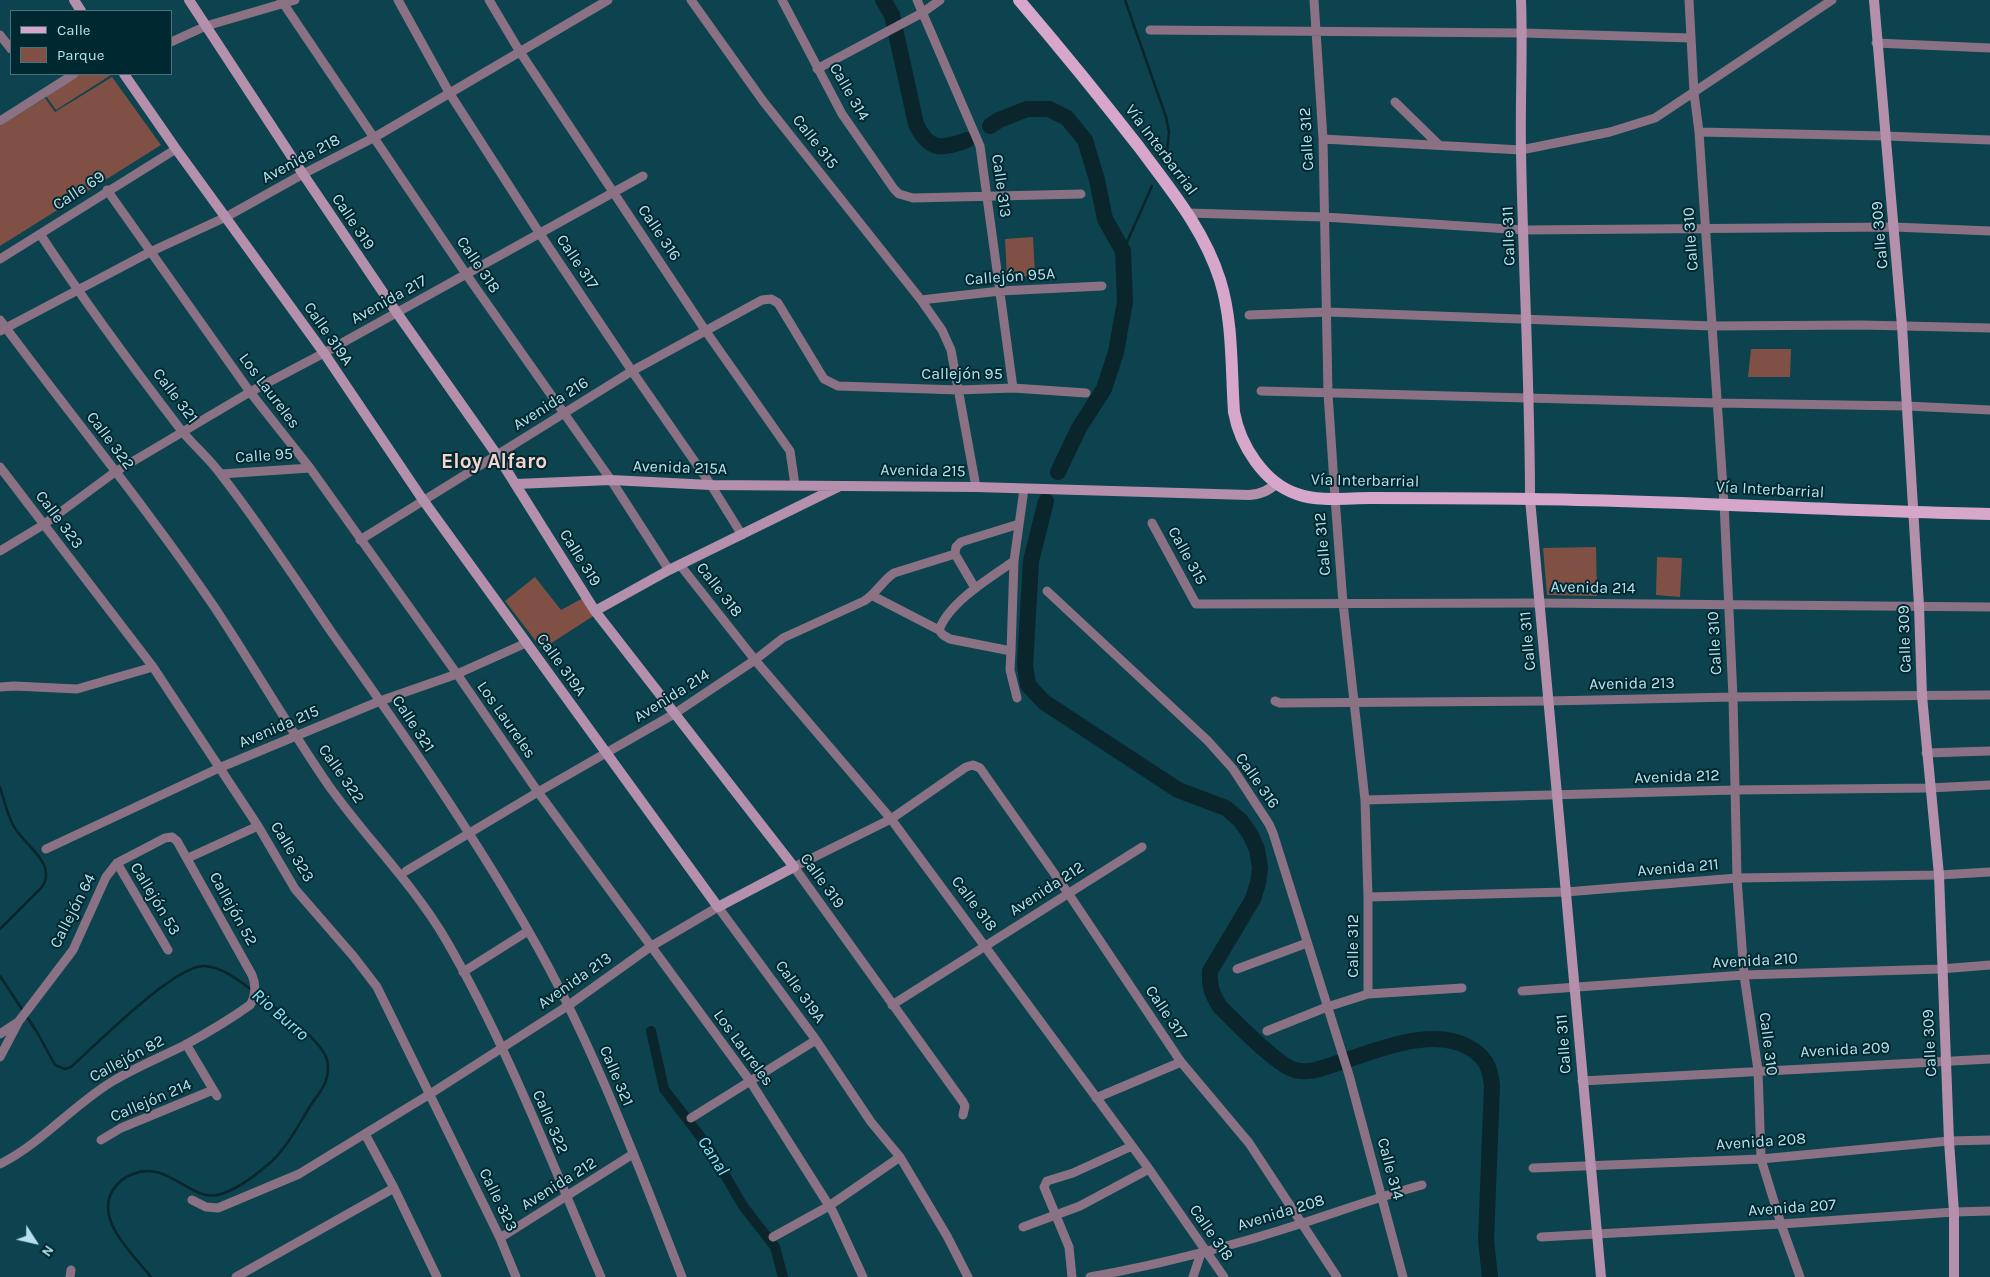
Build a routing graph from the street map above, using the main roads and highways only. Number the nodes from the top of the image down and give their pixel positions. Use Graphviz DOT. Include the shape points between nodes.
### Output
graph roads {
  1 [pos="1018,0"];
  2 [pos="1990,514"];
  1 -- 2 [label="main road, Vía Interbarrial" via="1112,113 1188,212 1220,280 1237,428 1252,456 1277,483 1300,495 1334,498 1724,503"];
}
